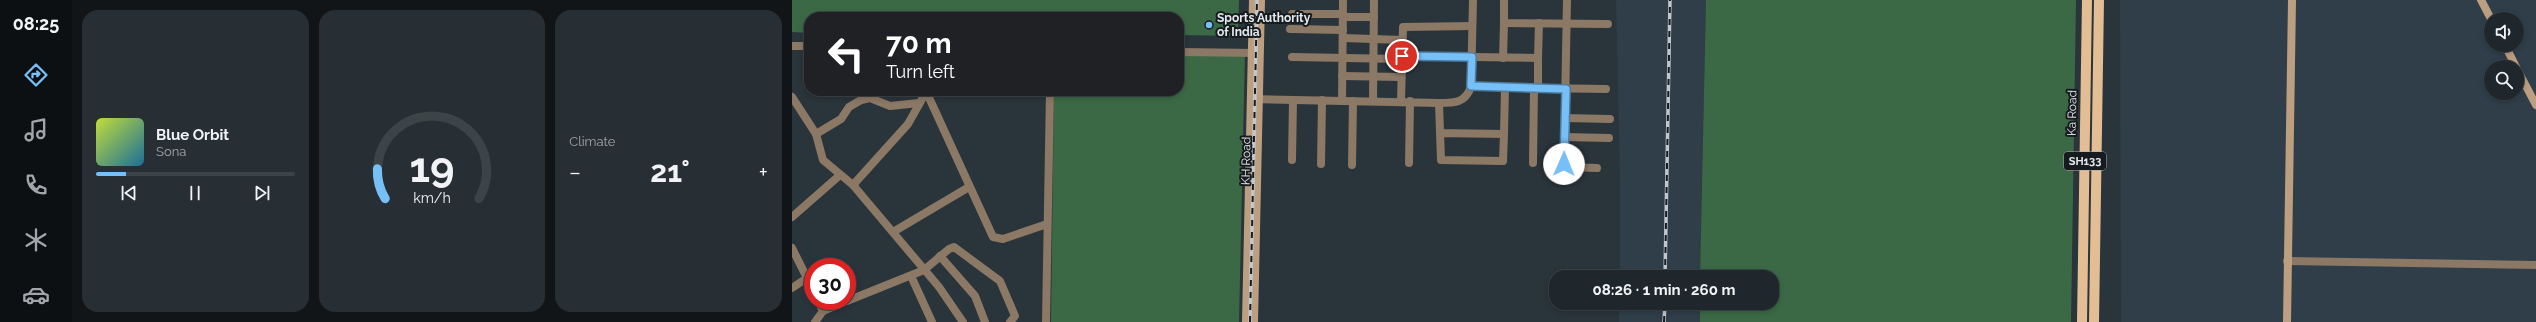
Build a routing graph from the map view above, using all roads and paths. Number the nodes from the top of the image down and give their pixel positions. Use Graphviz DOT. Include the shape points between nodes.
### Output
graph roads {
  1 [pos="1253,0"];
  2 [pos="1261,0"];
  3 [pos="1342,0"];
  4 [pos="1374,0"];
  5 [pos="1473,0"];
  6 [pos="1504,0"];
  7 [pos="1567,0"];
  8 [pos="2292,0"];
  9 [pos="2481,0"];
  10 [pos="2087,4"];
  11 [pos="2099,4"];
  12 [pos="2487,12"];
  13 [pos="1292,14"];
  14 [pos="1343,16"];
  15 [pos="1374,17"];
  16 [pos="1504,23"];
  17 [pos="1539,23"];
  18 [pos="1567,24"];
  19 [pos="1608,24"];
  20 [pos="1472,26"];
  21 [pos="1290,29"];
  22 [pos="1343,34"];
  23 [pos="1373,38"];
  24 [pos="1402,40"];
  25 [pos="792,46"];
  26 [pos="804,46"];
  27 [pos="1184,52"];
  28 [pos="1256,53"];
  29 [pos="1292,57"];
  30 [pos="1472,57"];
  31 [pos="1343,58"];
  32 [pos="1401,58"];
  33 [pos="1503,58"];
  34 [pos="1538,58"];
  35 [pos="1373,59"];
  36 [pos="1342,76"];
  37 [pos="1373,77"];
  38 [pos="1401,77"];
  39 [pos="2524,82"];
  40 [pos="1471,86"];
  41 [pos="1505,87"];
  42 [pos="1536,88"];
  43 [pos="1566,89"];
  44 [pos="1606,89"];
  45 [pos="923,96"];
  46 [pos="928,96"];
  47 [pos="1050,96"];
  48 [pos="792,97"];
  49 [pos="1255,99"];
  50 [pos="1293,100"];
  51 [pos="1322,100"];
  52 [pos="1342,100"];
  53 [pos="1353,101"];
  54 [pos="1373,101"];
  55 [pos="1401,101"];
  56 [pos="1410,101"];
  57 [pos="919,103"];
  58 [pos="1439,103"];
  59 [pos="2536,105"];
  60 [pos="1565,118"];
  61 [pos="1610,119"];
  62 [pos="1440,133"];
  63 [pos="816,134"];
  64 [pos="1504,134"];
  65 [pos="1565,137"];
  66 [pos="1609,138"];
  67 [pos="1292,160"];
  68 [pos="1409,163"];
  69 [pos="1533,163"];
  70 [pos="1321,164"];
  71 [pos="1352,165"];
  72 [pos="1597,168"];
  73 [pos="840,175"];
  74 [pos="853,185"];
  75 [pos="969,187"];
  76 [pos="792,217"];
  77 [pos="1047,224"];
  78 [pos="893,232"];
  79 [pos="792,248"];
  80 [pos="940,256"];
  81 [pos="2287,261"];
  82 [pos="2536,265"];
  83 [pos="924,270"];
  84 [pos="804,272"];
  85 [pos="2083,274"];
  86 [pos="2094,274"];
  87 [pos="911,276"];
  88 [pos="804,280"];
  89 [pos="792,288"];
  90 [pos="856,297"];
  91 [pos="823,310"];
  92 [pos="816,322"];
  93 [pos="932,322"];
  94 [pos="963,322"];
  95 [pos="985,322"];
  96 [pos="1010,322"];
  97 [pos="1046,322"];
  98 [pos="1246,322"];
  99 [pos="1254,322"];
  100 [pos="2082,322"];
  101 [pos="2094,322"];
  102 [pos="2287,322"];
  1 -- 28 [label="main road, KH Road"];
  2 -- 28 [label="main road, KH Road"];
  3 -- 14 [label="street"];
  4 -- 15 [label="street"];
  5 -- 20 [label="street"];
  6 -- 16 [label="street"];
  7 -- 18 [label="street"];
  8 -- 81 [label="main road"];
  9 -- 12 [label="main road"];
  10 -- 11 [label="main road"];
  10 -- 85 [label="main road, Ka Road / SH133"];
  11 -- 86 [label="main road, Ka Road / SH133"];
  13 -- 14 [label="street"];
  14 -- 15 [label="street"];
  14 -- 22 [label="street"];
  15 -- 23 [label="street"];
  16 -- 17 [label="street"];
  16 -- 33 [label="street"];
  17 -- 18 [label="street"];
  17 -- 34 [label="street"];
  18 -- 19 [label="street"];
  18 -- 43 [label="street"];
  20 -- 24 [label="street" via="1406,26 1402,29"];
  20 -- 30 [label="street"];
  21 -- 22 [label="street"];
  22 -- 23 [label="street"];
  22 -- 31 [label="street"];
  23 -- 24 [label="street"];
  23 -- 35 [label="street"];
  24 -- 32 [label="street"];
  25 -- 26 [label="street"];
  27 -- 28 [label="street"];
  28 -- 49 [label="main road, KH Road"];
  29 -- 31 [label="street"];
  30 -- 32 [label="street"];
  30 -- 33 [label="street"];
  30 -- 40 [label="street"];
  31 -- 35 [label="street"];
  31 -- 36 [label="street"];
  32 -- 35 [label="street"];
  32 -- 38 [label="street"];
  33 -- 34 [label="street"];
  34 -- 42 [label="street"];
  35 -- 37 [label="street"];
  36 -- 37 [label="street"];
  36 -- 52 [label="street"];
  37 -- 38 [label="street"];
  37 -- 54 [label="street"];
  38 -- 55 [label="street"];
  39 -- 59 [label="main road"];
  40 -- 41 [label="street"];
  40 -- 58 [label="street" via="1465,99 1460,102"];
  41 -- 42 [label="street"];
  41 -- 64 [label="street"];
  42 -- 43 [label="street"];
  42 -- 69 [label="street"];
  43 -- 44 [label="street"];
  43 -- 60 [label="street"];
  45 -- 57 [label="street"];
  46 -- 75 [label="street"];
  47 -- 77 [label="street"];
  48 -- 63 [label="street"];
  49 -- 50 [label="street"];
  49 -- 98 [label="main road, KH Road"];
  49 -- 99 [label="main road, KH Road"];
  50 -- 51 [label="street"];
  50 -- 67 [label="street"];
  51 -- 52 [label="street"];
  51 -- 70 [label="street"];
  52 -- 53 [label="street"];
  53 -- 54 [label="street"];
  53 -- 71 [label="street"];
  54 -- 55 [label="street"];
  55 -- 56 [label="street"];
  56 -- 58 [label="street"];
  56 -- 68 [label="street"];
  57 -- 63 [label="street" via="890,106 870,98 862,100 849,107 842,119"];
  57 -- 74 [label="street" via="900,134"];
  58 -- 62 [label="street"];
  60 -- 61 [label="street"];
  60 -- 65 [label="street"];
  62 -- 64 [label="street"];
  62 -- 64 [label="street" via="1441,160 1486,162 1503,161"];
  63 -- 73 [label="street" via="823,160"];
  65 -- 66 [label="street"];
  65 -- 72 [label="street" via="1565,166"];
  73 -- 74 [label="street"];
  73 -- 76 [label="street"];
  74 -- 78 [label="street"];
  75 -- 77 [label="street" via="997,239"];
  75 -- 78 [label="street"];
  77 -- 97 [label="street"];
  78 -- 83 [label="street"];
  79 -- 84 [label="street"];
  80 -- 83 [label="street"];
  80 -- 95 [label="street" via="975,296"];
  80 -- 96 [label="street" via="950,249 958,248 997,278 1004,286 1014,313 1014,319"];
  81 -- 82 [label="street"];
  81 -- 102 [label="main road"];
  83 -- 87 [label="street"];
  83 -- 94 [label="street"];
  85 -- 86 [label="main road"];
  85 -- 100 [label="main road, Ka Road / SH133"];
  86 -- 101 [label="main road, Ka Road / SH133"];
  87 -- 90 [label="street"];
  87 -- 93 [label="street"];
  88 -- 89 [label="street"];
  91 -- 92 [label="street"];
}
